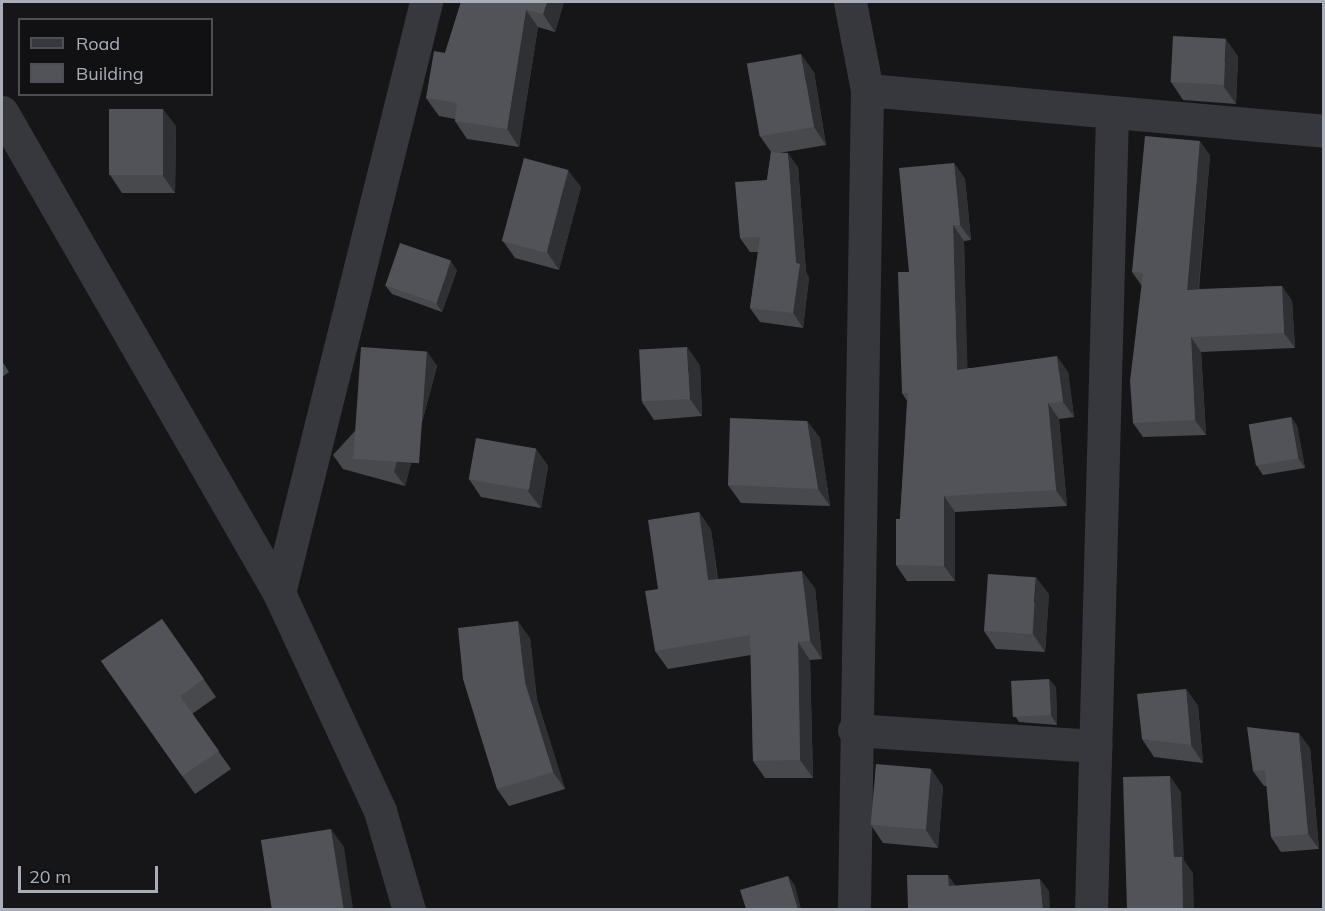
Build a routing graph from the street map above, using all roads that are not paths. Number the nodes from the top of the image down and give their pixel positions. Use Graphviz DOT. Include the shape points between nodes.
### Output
graph roads {
  1 [pos="426,2"];
  2 [pos="850,2"];
  3 [pos="867,90"];
  4 [pos="2,112"];
  5 [pos="1112,115"];
  6 [pos="1323,131"];
  7 [pos="279,593"];
  8 [pos="854,730"];
  9 [pos="1095,746"];
  10 [pos="409,909"];
  11 [pos="854,909"];
  12 [pos="1091,909"];
  1 -- 7 [label="street"];
  2 -- 3 [label="street"];
  3 -- 5 [label="street"];
  3 -- 8 [label="street"];
  4 -- 7 [label="street"];
  5 -- 6 [label="street"];
  5 -- 9 [label="street"];
  7 -- 10 [label="street" via="380,811"];
  8 -- 9 [label="street"];
  8 -- 11 [label="street"];
  9 -- 12 [label="street"];
}
